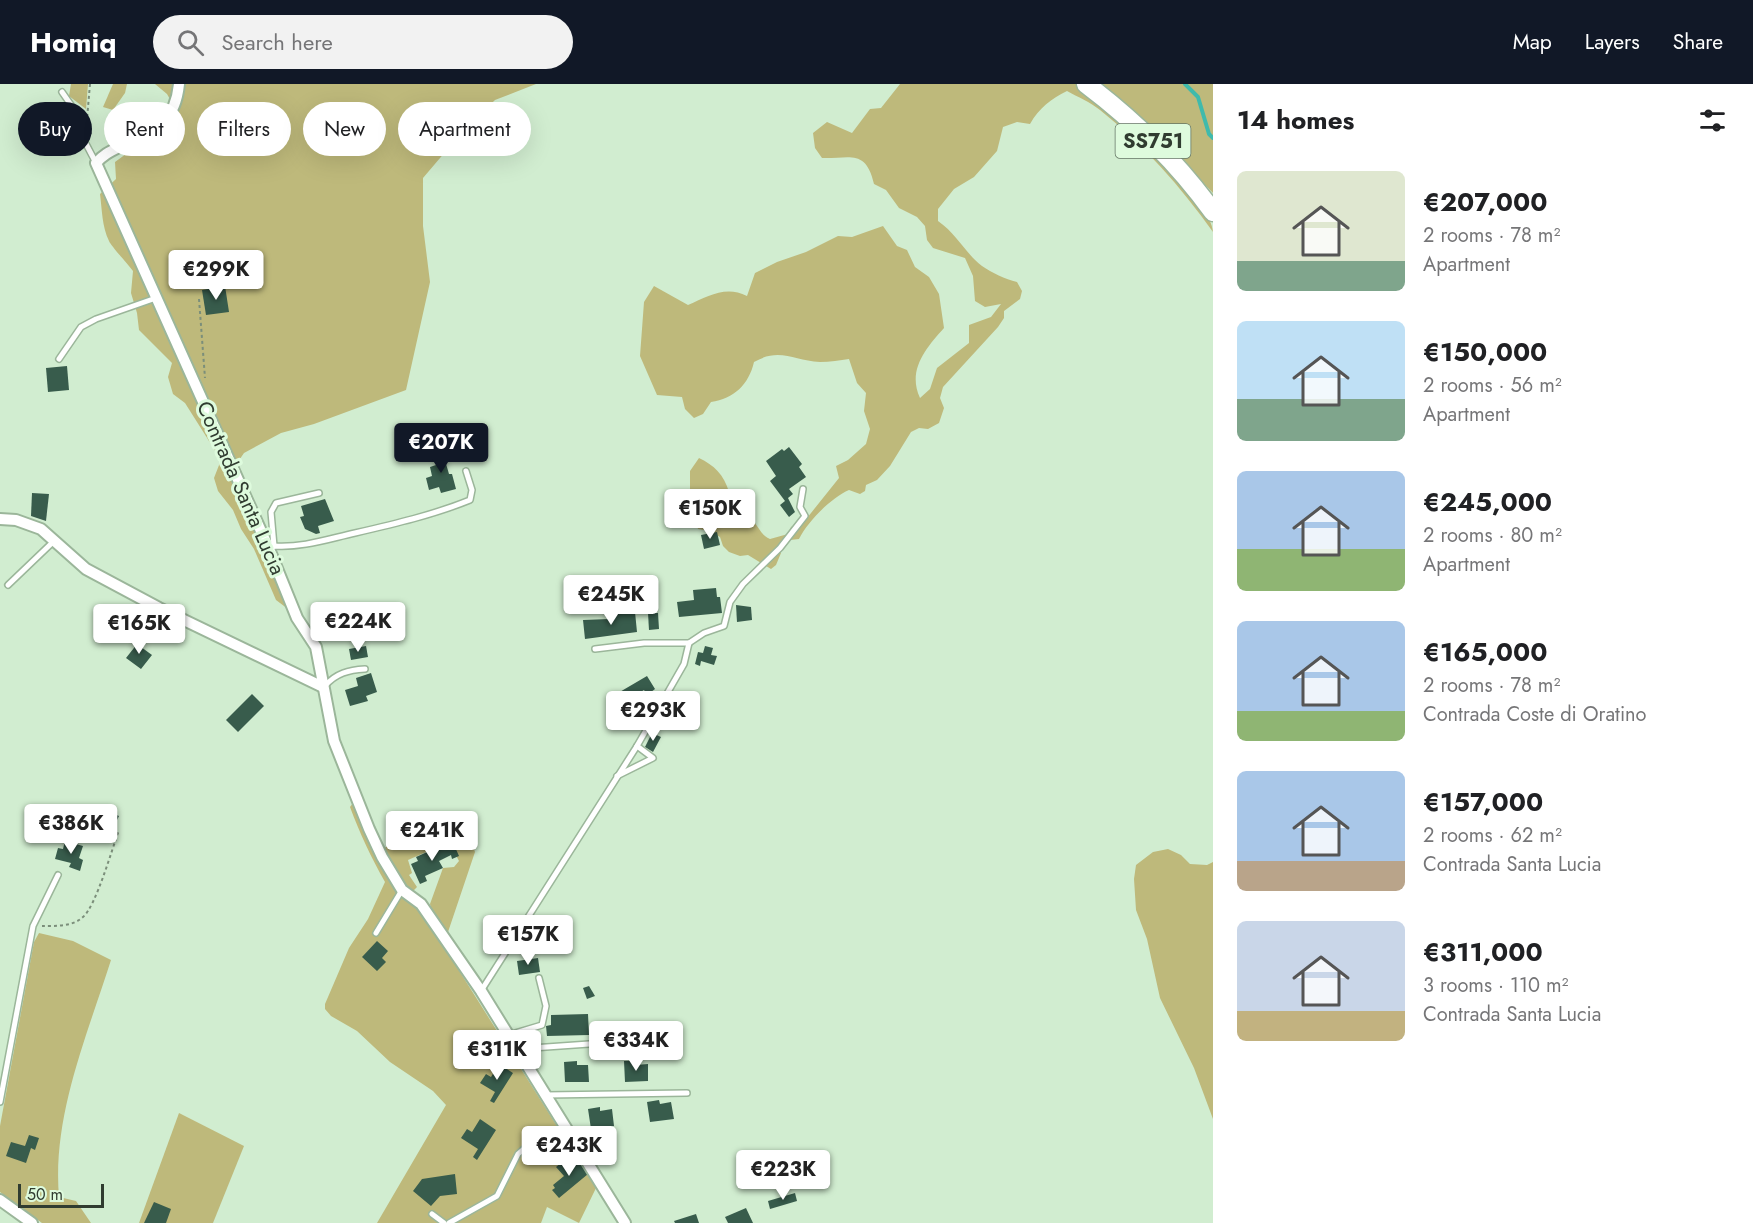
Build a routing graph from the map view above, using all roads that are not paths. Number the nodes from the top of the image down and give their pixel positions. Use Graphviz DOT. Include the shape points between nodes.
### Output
graph roads {
  1 [pos="179,84"];
  2 [pos="1086,84"];
  3 [pos="62,92"];
  4 [pos="96,163"];
  5 [pos="1197,190"];
  6 [pos="1213,201"];
  7 [pos="1213,212"];
  8 [pos="156,298"];
  9 [pos="59,359"];
  10 [pos="466,471"];
  11 [pos="803,489"];
  12 [pos="319,493"];
  13 [pos="0,519"];
  14 [pos="56,540"];
  15 [pos="272,547"];
  16 [pos="8,585"];
  17 [pos="690,643"];
  18 [pos="595,649"];
  19 [pos="365,669"];
  20 [pos="323,687"];
  21 [pos="637,746"];
  22 [pos="615,777"];
  23 [pos="58,875"];
  24 [pos="402,890"];
  25 [pos="376,933"];
  26 [pos="539,978"];
  27 [pos="481,991"];
  28 [pos="508,1036"];
  29 [pos="589,1044"];
  30 [pos="516,1049"];
  31 [pos="687,1093"];
  32 [pos="545,1095"];
  33 [pos="0,1102"];
  34 [pos="569,1135"];
  35 [pos="0,1200"];
  36 [pos="432,1214"];
  37 [pos="32,1223"];
  38 [pos="444,1223"];
  39 [pos="449,1223"];
  40 [pos="625,1223"];
  1 -- 4 [label="street" via="177,102 165,122 102,155"];
  2 -- 5 [label="main road, SS751" via="1158,145"];
  3 -- 4 [label="lane"];
  4 -- 8 [label="street, Contrada Santa Lucia"];
  5 -- 6 [label="main road"];
  5 -- 7 [label="main road"];
  8 -- 9 [label="lane" via="81,327"];
  8 -- 15 [label="street, Contrada Santa Lucia"];
  10 -- 15 [label="lane" via="472,490 470,500 310,544"];
  11 -- 17 [label="lane" via="800,507 805,516 780,548 743,584 730,602 724,627 704,633"];
  12 -- 15 [label="lane" via="276,503 271,512"];
  13 -- 14 [label="street" via="40,529"];
  14 -- 16 [label="lane"];
  14 -- 20 [label="street" via="86,569"];
  15 -- 20 [label="street, Contrada Santa Lucia" via="297,618 316,647"];
  17 -- 18 [label="lane"];
  17 -- 21 [label="lane" via="684,664"];
  19 -- 20 [label="lane" via="350,669 332,677"];
  20 -- 24 [label="street, Contrada Santa Lucia" via="334,741 382,857"];
  21 -- 22 [label="lane"];
  21 -- 22 [label="lane" via="653,758"];
  22 -- 27 [label="lane"];
  23 -- 33 [label="lane" via="33,926"];
  24 -- 25 [label="lane"];
  24 -- 27 [label="street, Contrada Santa Lucia" via="421,904"];
  26 -- 28 [label="lane" via="546,1006 542,1025"];
  27 -- 28 [label="street, Contrada Santa Lucia"];
  28 -- 30 [label="street, Contrada Santa Lucia"];
  29 -- 30 [label="lane"];
  30 -- 32 [label="street, Contrada Santa Lucia"];
  31 -- 32 [label="lane"];
  32 -- 34 [label="street, Contrada Santa Lucia"];
  34 -- 39 [label="lane" via="539,1138 526,1146 497,1196"];
  34 -- 40 [label="street, Contrada Santa Lucia"];
  35 -- 37 [label="street"];
  36 -- 38 [label="lane"];
}
